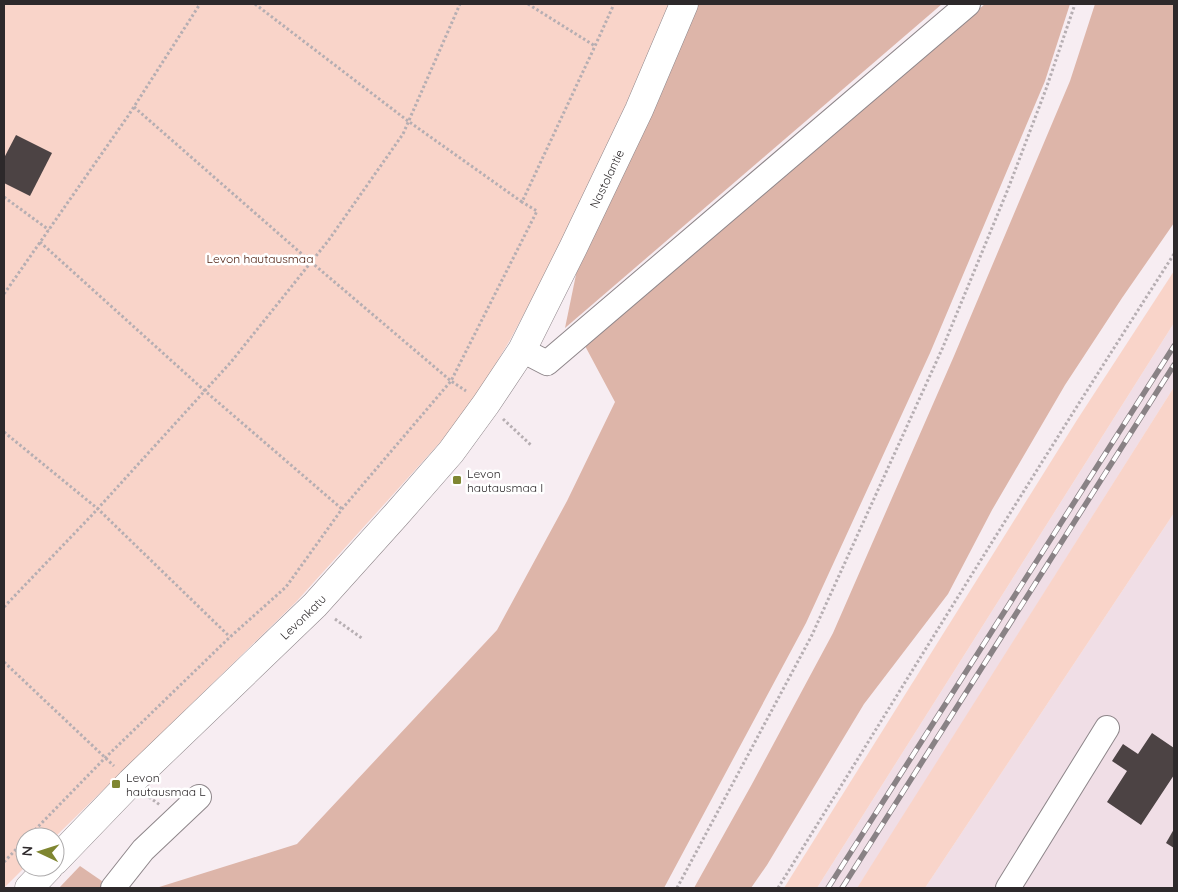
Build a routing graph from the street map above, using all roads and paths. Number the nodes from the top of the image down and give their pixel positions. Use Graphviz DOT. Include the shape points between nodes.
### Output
graph roads {
  1 [pos="200,4"];
  2 [pos="255,4"];
  3 [pos="460,4"];
  4 [pos="528,4"];
  5 [pos="614,4"];
  6 [pos="684,4"];
  7 [pos="968,4"];
  8 [pos="1075,4"];
  9 [pos="596,46"];
  10 [pos="134,107"];
  11 [pos="408,121"];
  12 [pos="4,197"];
  13 [pos="522,202"];
  14 [pos="49,230"];
  15 [pos="40,242"];
  16 [pos="1174,254"];
  17 [pos="311,262"];
  18 [pos="4,294"];
  19 [pos="522,350"];
  20 [pos="452,381"];
  21 [pos="204,391"];
  22 [pos="486,404"];
  23 [pos="4,432"];
  24 [pos="532,446"];
  25 [pos="98,509"];
  26 [pos="342,509"];
  27 [pos="4,607"];
  28 [pos="230,637"];
  29 [pos="4,662"];
  30 [pos="1107,728"];
  31 [pos="105,758"];
  32 [pos="131,782"];
  33 [pos="199,797"];
  34 [pos="176,818"];
  35 [pos="38,827"];
  36 [pos="15,850"];
  37 [pos="65,851"];
  38 [pos="4,862"];
  39 [pos="39,877"];
  40 [pos="29,888"];
  41 [pos="113,888"];
  42 [pos="677,888"];
  43 [pos="778,888"];
  44 [pos="1008,888"];
  1 -- 10 [label="path"];
  2 -- 11 [label="path"];
  3 -- 11 [label="path"];
  4 -- 9 [label="path"];
  5 -- 9 [label="path"];
  6 -- 19 [label="main road, Nastolantie" via="639,110"];
  7 -- 19 [label="lane" via="547,363"];
  8 -- 42 [label="path" via="1008,189 939,356 812,635"];
  9 -- 13 [label="path"];
  10 -- 14 [label="path"];
  10 -- 17 [label="path"];
  11 -- 13 [label="path"];
  11 -- 17 [label="path" via="403,134"];
  12 -- 14 [label="path"];
  13 -- 20 [label="path" via="537,211"];
  14 -- 15 [label="path"];
  15 -- 18 [label="path"];
  15 -- 21 [label="path"];
  16 -- 43 [label="path"];
  17 -- 20 [label="path"];
  17 -- 21 [label="path"];
  19 -- 22 [label="main road, Levonkatu"];
  20 -- 22 [label="path"];
  20 -- 26 [label="path"];
  21 -- 25 [label="path"];
  21 -- 26 [label="path"];
  22 -- 24 [label="path"];
  22 -- 32 [label="main road, Levonkatu" via="450,452 315,605"];
  23 -- 25 [label="path"];
  25 -- 27 [label="path"];
  25 -- 28 [label="path"];
  26 -- 28 [label="path" via="286,587"];
  28 -- 31 [label="path"];
  29 -- 31 [label="path"];
  30 -- 44 [label="lane"];
  31 -- 32 [label="path"];
  31 -- 35 [label="path"];
  32 -- 34 [label="path"];
  32 -- 37 [label="main road, Levonkatu"];
  33 -- 34 [label="lane"];
  34 -- 41 [label="lane"];
  36 -- 38 [label="path"];
  39 -- 40 [label="main road"];
}
